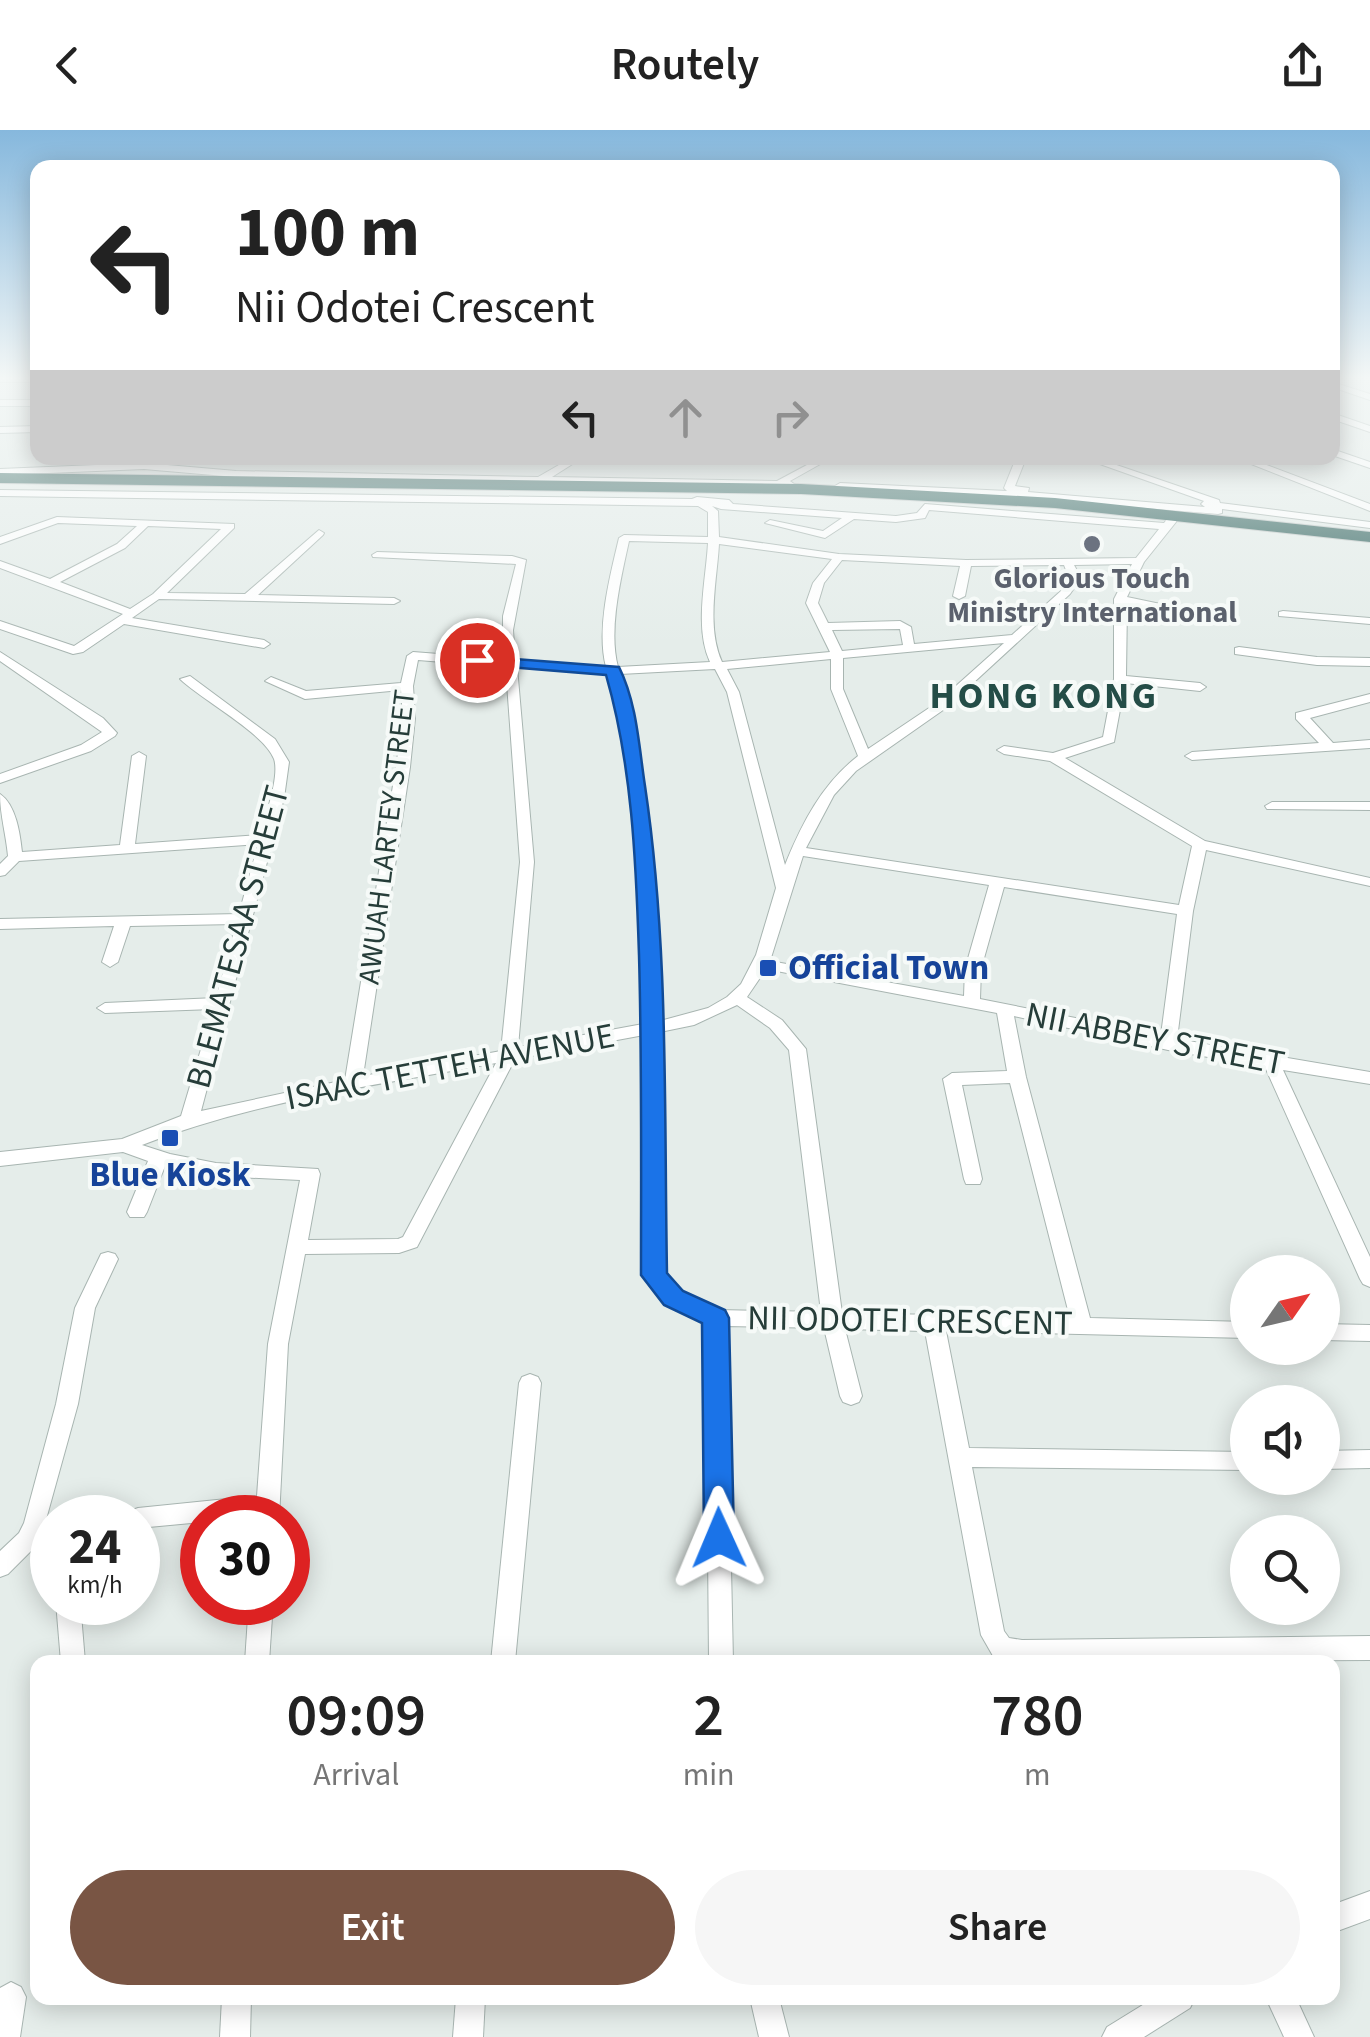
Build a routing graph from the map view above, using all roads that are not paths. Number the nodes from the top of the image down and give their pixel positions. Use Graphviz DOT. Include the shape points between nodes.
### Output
graph roads {
  1 [pos="135,467"];
  2 [pos="155,467"];
  3 [pos="561,467"];
  4 [pos="809,467"];
  5 [pos="1018,467"];
  6 [pos="1114,467"];
  7 [pos="1263,467"];
  8 [pos="538,480"];
  9 [pos="0,482"];
  10 [pos="777,484"];
  11 [pos="677,494"];
  12 [pos="755,495"];
  13 [pos="700,502"];
  14 [pos="721,506"];
  15 [pos="1370,508"];
  16 [pos="1222,509"];
  17 [pos="849,518"];
  18 [pos="1165,519"];
  19 [pos="770,523"];
  20 [pos="144,525"];
  21 [pos="319,534"];
  22 [pos="1370,534"];
  23 [pos="716,540"];
  24 [pos="0,541"];
  25 [pos="376,555"];
  26 [pos="839,557"];
  27 [pos="1139,561"];
  28 [pos="966,563"];
  29 [pos="0,564"];
  30 [pos="1070,565"];
  31 [pos="54,582"];
  32 [pos="157,596"];
  33 [pos="960,596"];
  34 [pos="249,597"];
  35 [pos="1120,599"];
  36 [pos="394,601"];
  37 [pos="1188,611"];
  38 [pos="1284,614"];
  39 [pos="126,617"];
  40 [pos="1370,621"];
  41 [pos="2,627"];
  42 [pos="824,627"];
  43 [pos="1016,638"];
  44 [pos="264,644"];
  45 [pos="909,646"];
  46 [pos="1239,651"];
  47 [pos="837,653"];
  48 [pos="0,656"];
  49 [pos="1370,662"];
  50 [pos="510,663"];
  51 [pos="719,666"];
  52 [pos="613,670"];
  53 [pos="186,678"];
  54 [pos="1120,679"];
  55 [pos="271,682"];
  56 [pos="407,686"];
  57 [pos="1200,687"];
  58 [pos="1370,698"];
  59 [pos="1370,744"];
  60 [pos="1329,746"];
  61 [pos="1004,750"];
  62 [pos="138,756"];
  63 [pos="1192,756"];
  64 [pos="1054,758"];
  65 [pos="866,759"];
  66 [pos="0,779"];
  67 [pos="0,798"];
  68 [pos="1272,806"];
  69 [pos="1370,806"];
  70 [pos="264,839"];
  71 [pos="1200,844"];
  72 [pos="127,848"];
  73 [pos="799,851"];
  74 [pos="15,857"];
  75 [pos="0,872"];
  76 [pos="998,881"];
  77 [pos="1370,882"];
  78 [pos="784,888"];
  79 [pos="1186,911"];
  80 [pos="243,919"];
  81 [pos="124,920"];
  82 [pos="0,924"];
  83 [pos="110,962"];
  84 [pos="764,964"];
  85 [pos="739,999"];
  86 [pos="972,1002"];
  87 [pos="223,1004"];
  88 [pos="106,1008"];
  89 [pos="1005,1010"];
  90 [pos="652,1028"];
  91 [pos="1168,1044"];
  92 [pos="509,1054"];
  93 [pos="1272,1064"];
  94 [pos="1017,1077"];
  95 [pos="1370,1078"];
  96 [pos="353,1082"];
  97 [pos="189,1120"];
  98 [pos="124,1144"];
  99 [pos="0,1159"];
  100 [pos="158,1160"];
  101 [pos="973,1179"];
  102 [pos="137,1212"];
  103 [pos="297,1246"];
  104 [pos="108,1258"];
  105 [pos="1370,1279"];
  106 [pos="716,1318"];
  107 [pos="832,1318"];
  108 [pos="934,1322"];
  109 [pos="1082,1325"];
  110 [pos="1230,1329"];
  111 [pos="1340,1333"];
  112 [pos="1370,1334"];
  113 [pos="530,1383"];
  114 [pos="850,1396"];
  115 [pos="960,1457"];
  116 [pos="1370,1459"];
  117 [pos="1230,1460"];
  118 [pos="1340,1460"];
  119 [pos="268,1495"];
  120 [pos="27,1540"];
  121 [pos="30,1541"];
  122 [pos="0,1566"];
  123 [pos="70,1625"];
  124 [pos="259,1625"];
  125 [pos="1370,1648"];
  126 [pos="72,1655"];
  127 [pos="257,1655"];
  128 [pos="504,1655"];
  129 [pos="721,1655"];
  130 [pos="1370,1905"];
  131 [pos="1340,1916"];
  132 [pos="12,1997"];
  133 [pos="237,2005"];
  134 [pos="471,2005"];
  135 [pos="767,2005"];
  136 [pos="1169,2005"];
  137 [pos="1284,2005"];
  138 [pos="4,2037"];
  139 [pos="235,2037"];
  140 [pos="468,2037"];
  141 [pos="774,2037"];
  142 [pos="1117,2037"];
  143 [pos="1299,2037"];
  1 -- 9 [label="street"];
  2 -- 8 [label="street"];
  3 -- 8 [label="street"];
  4 -- 10 [label="street"];
  5 -- 16 [label="street" via="1010,489"];
  6 -- 16 [label="street"];
  7 -- 15 [label="street"];
  8 -- 10 [label="street"];
  9 -- 11 [label="highway"];
  9 -- 13 [label="street"];
  9 -- 18 [label="highway" via="801,489"];
  10 -- 16 [label="street"];
  11 -- 12 [label="highway"];
  11 -- 13 [label="street"];
  12 -- 14 [label="street"];
  12 -- 18 [label="highway"];
  13 -- 14 [label="street"];
  13 -- 14 [label="street"];
  14 -- 17 [label="street"];
  14 -- 23 [label="street"];
  16 -- 18 [label="highway"];
  16 -- 22 [label="highway"];
  17 -- 18 [label="street" via="921,516 924,508"];
  17 -- 19 [label="street" via="824,535"];
  18 -- 22 [label="highway"];
  18 -- 27 [label="street"];
  20 -- 24 [label="street" via="48,521"];
  20 -- 31 [label="street" via="121,546"];
  20 -- 32 [label="street" via="231,527"];
  21 -- 34 [label="street"];
  23 -- 26 [label="street"];
  23 -- 51 [label="street" via="712,651"];
  23 -- 52 [label="street, NII ODOTEI CRESCENT" via="624,538 612,592"];
  25 -- 50 [label="street" via="522,562 511,607"];
  26 -- 28 [label="street"];
  26 -- 42 [label="street" via="812,604"];
  27 -- 30 [label="street"];
  27 -- 35 [label="street"];
  28 -- 30 [label="street"];
  28 -- 33 [label="street"];
  29 -- 31 [label="street"];
  30 -- 43 [label="street" via="1074,584"];
  31 -- 39 [label="street"];
  32 -- 34 [label="street"];
  32 -- 39 [label="street"];
  34 -- 36 [label="street"];
  35 -- 37 [label="street"];
  35 -- 54 [label="street"];
  38 -- 40 [label="street"];
  39 -- 41 [label="street" via="73,650"];
  39 -- 44 [label="street"];
  42 -- 45 [label="street" via="900,625"];
  42 -- 47 [label="street"];
  43 -- 45 [label="street, AWUAH LARTEY STREET"];
  43 -- 65 [label="street" via="940,707"];
  45 -- 47 [label="street, AWUAH LARTEY STREET"];
  46 -- 49 [label="street"];
  47 -- 51 [label="street, AWUAH LARTEY STREET"];
  47 -- 65 [label="street" via="838,690"];
  48 -- 66 [label="street" via="110,733"];
  50 -- 52 [label="street, AWUAH LARTEY STREET"];
  50 -- 56 [label="street, AWUAH LARTEY STREET" via="413,656"];
  50 -- 92 [label="street" via="527,862"];
  51 -- 52 [label="street, AWUAH LARTEY STREET"];
  51 -- 78 [label="street" via="733,692"];
  52 -- 90 [label="street, NII ODOTEI CRESCENT" via="642,808"];
  53 -- 70 [label="street, BLEMATESAA STREET" via="280,753 277,798"];
  54 -- 57 [label="street"];
  54 -- 64 [label="street" via="1108,739"];
  55 -- 56 [label="street" via="304,695"];
  56 -- 96 [label="street, AWUAH LARTEY STREET" via="405,750"];
  58 -- 60 [label="street" via="1301,716"];
  59 -- 60 [label="street"];
  60 -- 63 [label="street"];
  61 -- 64 [label="street"];
  62 -- 72 [label="street"];
  64 -- 71 [label="street"];
  65 -- 73 [label="street" via="830,790"];
  67 -- 74 [label="street" via="14,832"];
  68 -- 69 [label="street"];
  70 -- 72 [label="street"];
  70 -- 80 [label="street, BLEMATESAA STREET"];
  71 -- 77 [label="street"];
  71 -- 79 [label="street"];
  72 -- 74 [label="street"];
  73 -- 76 [label="street"];
  73 -- 78 [label="street"];
  74 -- 75 [label="street"];
  76 -- 79 [label="street"];
  76 -- 86 [label="street" via="972,969"];
  78 -- 84 [label="street"];
  79 -- 91 [label="street"];
  80 -- 81 [label="street"];
  80 -- 87 [label="street, BLEMATESAA STREET"];
  81 -- 82 [label="street"];
  81 -- 83 [label="street"];
  84 -- 85 [label="street"];
  84 -- 86 [label="street, NII ABBEY STREET"];
  85 -- 90 [label="street, ISAAC TETTEH AVENUE" via="707,1016"];
  85 -- 107 [label="street" via="776,1024 798,1050"];
  86 -- 89 [label="street, NII ABBEY STREET"];
  87 -- 88 [label="street"];
  87 -- 97 [label="street, BLEMATESAA STREET"];
  89 -- 91 [label="street, NII ABBEY STREET"];
  89 -- 94 [label="street"];
  90 -- 92 [label="street, ISAAC TETTEH AVENUE"];
  90 -- 106 [label="street, NII ODOTEI CRESCENT" via="654,1275 674,1298"];
  91 -- 93 [label="street, NII ABBEY STREET"];
  92 -- 96 [label="street, ISAAC TETTEH AVENUE"];
  92 -- 103 [label="street" via="410,1242"];
  93 -- 95 [label="street, NII ABBEY STREET"];
  93 -- 105 [label="street"];
  94 -- 101 [label="street" via="952,1079"];
  94 -- 109 [label="street"];
  96 -- 97 [label="street, ISAAC TETTEH AVENUE"];
  97 -- 98 [label="street, ISAAC TETTEH AVENUE"];
  98 -- 99 [label="street, ISAAC TETTEH AVENUE"];
  98 -- 100 [label="street"];
  100 -- 102 [label="street"];
  100 -- 103 [label="street" via="216,1171 310,1174"];
  103 -- 119 [label="street" via="278,1344"];
  104 -- 120 [label="street" via="85,1308 45,1496"];
  106 -- 107 [label="street, NII ODOTEI CRESCENT"];
  106 -- 129 [label="street"];
  107 -- 108 [label="street, NII ODOTEI CRESCENT"];
  107 -- 114 [label="street"];
  108 -- 109 [label="street, NII ODOTEI CRESCENT"];
  108 -- 115 [label="street"];
  109 -- 110 [label="street, NII ODOTEI CRESCENT"];
  111 -- 112 [label="street"];
  113 -- 128 [label="street"];
  115 -- 117 [label="street"];
  115 -- 125 [label="street" via="993,1635 1002,1648"];
  116 -- 118 [label="street"];
  120 -- 121 [label="street"];
  120 -- 122 [label="street"];
  123 -- 126 [label="street"];
  124 -- 127 [label="street"];
  130 -- 131 [label="street"];
  132 -- 138 [label="street"];
  133 -- 139 [label="street"];
  134 -- 140 [label="street"];
  135 -- 141 [label="street"];
  136 -- 142 [label="street"];
  137 -- 143 [label="street"];
}
